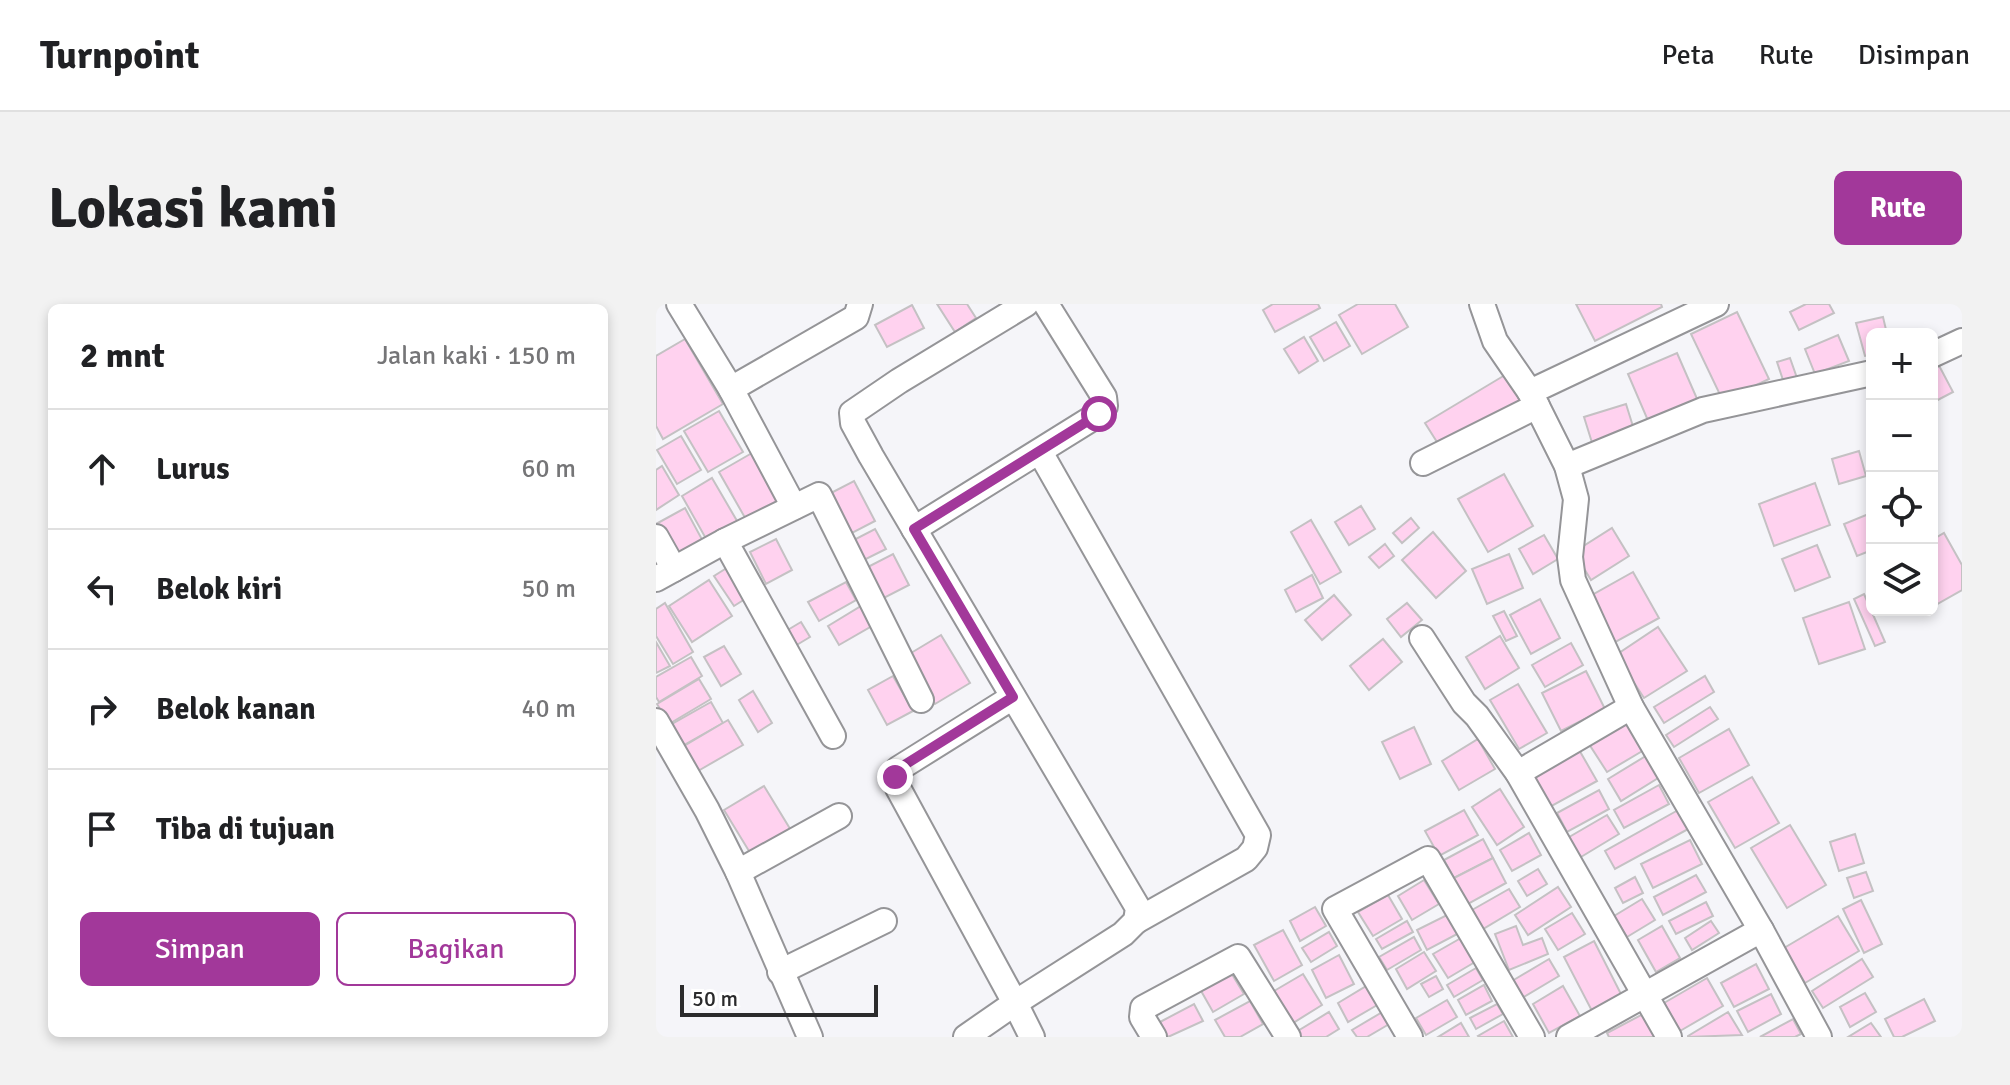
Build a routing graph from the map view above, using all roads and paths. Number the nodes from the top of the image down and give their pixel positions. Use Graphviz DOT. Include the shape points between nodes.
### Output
graph roads {
  1 [pos="679,304"];
  2 [pos="860,304"];
  3 [pos="1026,304"];
  4 [pos="1046,304"];
  5 [pos="1482,304"];
  6 [pos="1716,304"];
  7 [pos="1962,341"];
  8 [pos="1938,352"];
  9 [pos="1866,374"];
  10 [pos="731,389"];
  11 [pos="1534,399"];
  12 [pos="1040,452"];
  13 [pos="1423,463"];
  14 [pos="1567,466"];
  15 [pos="794,507"];
  16 [pos="914,529"];
  17 [pos="656,537"];
  18 [pos="725,541"];
  19 [pos="665,574"];
  20 [pos="1422,638"];
  21 [pos="1013,697"];
  22 [pos="921,700"];
  23 [pos="1631,707"];
  24 [pos="656,721"];
  25 [pos="833,736"];
  26 [pos="1518,773"];
  27 [pos="839,816"];
  28 [pos="738,872"];
  29 [pos="884,921"];
  30 [pos="1136,921"];
  31 [pos="1761,930"];
  32 [pos="780,972"];
  33 [pos="1644,993"];
  34 [pos="1015,1003"];
  35 [pos="810,1037"];
  36 [pos="966,1037"];
  37 [pos="1032,1037"];
  38 [pos="1154,1037"];
  39 [pos="1288,1037"];
  40 [pos="1410,1037"];
  41 [pos="1532,1037"];
  42 [pos="1569,1037"];
  43 [pos="1669,1037"];
  44 [pos="1819,1037"];
  1 -- 10 [label="street"];
  2 -- 10 [label="street" via="856,317"];
  3 -- 16 [label="street" via="852,413"];
  4 -- 12 [label="street" via="1105,406"];
  5 -- 11 [label="street" via="1495,341"];
  6 -- 11 [label="street"];
  7 -- 8 [label="street"];
  9 -- 14 [label="street" via="1703,410"];
  10 -- 15 [label="street"];
  11 -- 13 [label="street"];
  11 -- 14 [label="street"];
  12 -- 16 [label="street"];
  12 -- 30 [label="street" via="1258,835 1246,859"];
  14 -- 23 [label="street" via="1576,499 1573,580"];
  15 -- 18 [label="street"];
  15 -- 22 [label="street" via="819,495"];
  16 -- 21 [label="street"];
  17 -- 19 [label="street"];
  18 -- 19 [label="street"];
  18 -- 25 [label="street"];
  20 -- 26 [label="street"];
  21 -- 30 [label="street" via="1138,908"];
  21 -- 34 [label="street" via="898,769 895,777"];
  23 -- 26 [label="street"];
  23 -- 31 [label="street"];
  24 -- 28 [label="street"];
  26 -- 33 [label="street"];
  27 -- 28 [label="street"];
  28 -- 32 [label="street"];
  29 -- 32 [label="street"];
  30 -- 34 [label="street"];
  31 -- 33 [label="street"];
  31 -- 44 [label="street"];
  32 -- 35 [label="street"];
  33 -- 42 [label="street"];
  33 -- 43 [label="street"];
  34 -- 36 [label="street"];
  34 -- 37 [label="street"];
  38 -- 39 [label="street" via="1142,1017 1143,1008 1238,957"];
  40 -- 41 [label="street" via="1335,909 1428,859"];
}
